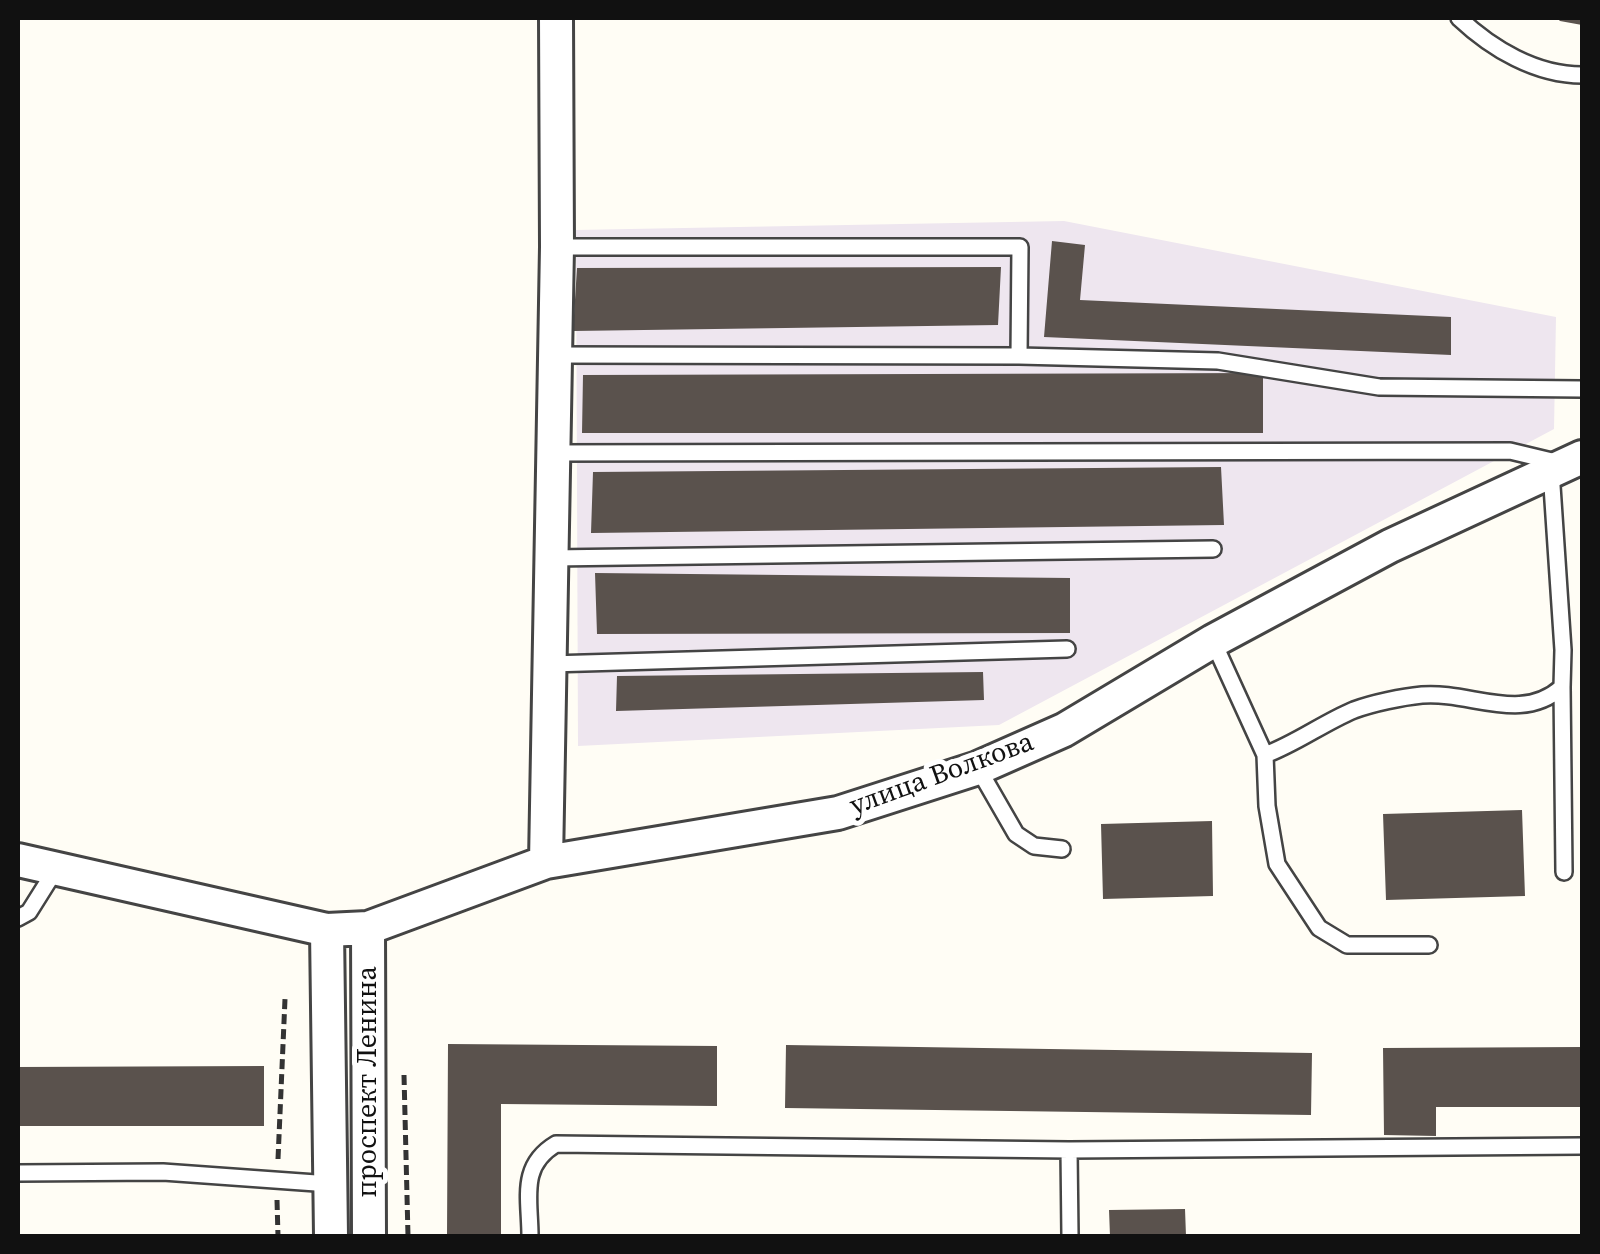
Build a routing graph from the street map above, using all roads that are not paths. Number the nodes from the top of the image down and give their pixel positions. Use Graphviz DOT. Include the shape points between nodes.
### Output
graph roads {
  1 [pos="556,18"];
  2 [pos="1458,18"];
  3 [pos="1582,75"];
  4 [pos="557,247"];
  5 [pos="555,355"];
  6 [pos="1019,356"];
  7 [pos="1582,389"];
  8 [pos="554,452"];
  9 [pos="1566,464"];
  10 [pos="1213,549"];
  11 [pos="552,558"];
  12 [pos="1214,641"];
  13 [pos="1067,650"];
  14 [pos="550,664"];
  15 [pos="1562,686"];
  16 [pos="1265,755"];
  17 [pos="978,768"];
  18 [pos="1062,849"];
  19 [pos="18,860"];
  20 [pos="546,862"];
  21 [pos="56,868"];
  22 [pos="1564,872"];
  23 [pos="18,918"];
  24 [pos="368,928"];
  25 [pos="327,930"];
  26 [pos="1428,944"];
  27 [pos="1582,1146"];
  28 [pos="1069,1150"];
  29 [pos="18,1173"];
  30 [pos="330,1184"];
  31 [pos="330,1236"];
  32 [pos="369,1236"];
  33 [pos="530,1236"];
  34 [pos="1070,1236"];
  1 -- 4 [label="street"];
  2 -- 3 [label="lane" via="1502,51 1555,75"];
  4 -- 5 [label="street"];
  4 -- 6 [label="lane" via="1020,247"];
  5 -- 6 [label="lane"];
  5 -- 8 [label="street"];
  6 -- 7 [label="lane" via="1218,361 1379,387"];
  8 -- 9 [label="lane" via="1510,451"];
  8 -- 11 [label="street"];
  9 -- 12 [label="street, улица Волкова" via="1390,546"];
  9 -- 15 [label="lane"];
  10 -- 11 [label="lane"];
  11 -- 14 [label="street"];
  12 -- 16 [label="lane"];
  12 -- 17 [label="street, улица Волкова" via="1064,730"];
  13 -- 14 [label="lane"];
  14 -- 20 [label="street"];
  15 -- 16 [label="lane" via="1547,700 1522,706 1423,695 1355,710"];
  15 -- 22 [label="lane"];
  16 -- 26 [label="lane" via="1277,864 1318,928 1347,945"];
  17 -- 18 [label="lane" via="1016,834 1034,846"];
  17 -- 20 [label="street, улица Волкова" via="838,813"];
  19 -- 21 [label="street, улица Волкова"];
  20 -- 24 [label="street, улица Волкова"];
  21 -- 23 [label="lane" via="29,912"];
  21 -- 25 [label="street, улица Волкова"];
  24 -- 25 [label="street, улица Волкова"];
  24 -- 32 [label="street, проспект Ленина"];
  25 -- 30 [label="street, проспект Ленина"];
  27 -- 28 [label="lane"];
  28 -- 33 [label="lane" via="556,1144 530,1170"];
  28 -- 34 [label="lane"];
  29 -- 30 [label="lane" via="163,1172"];
  30 -- 31 [label="street, проспект Ленина"];
}
